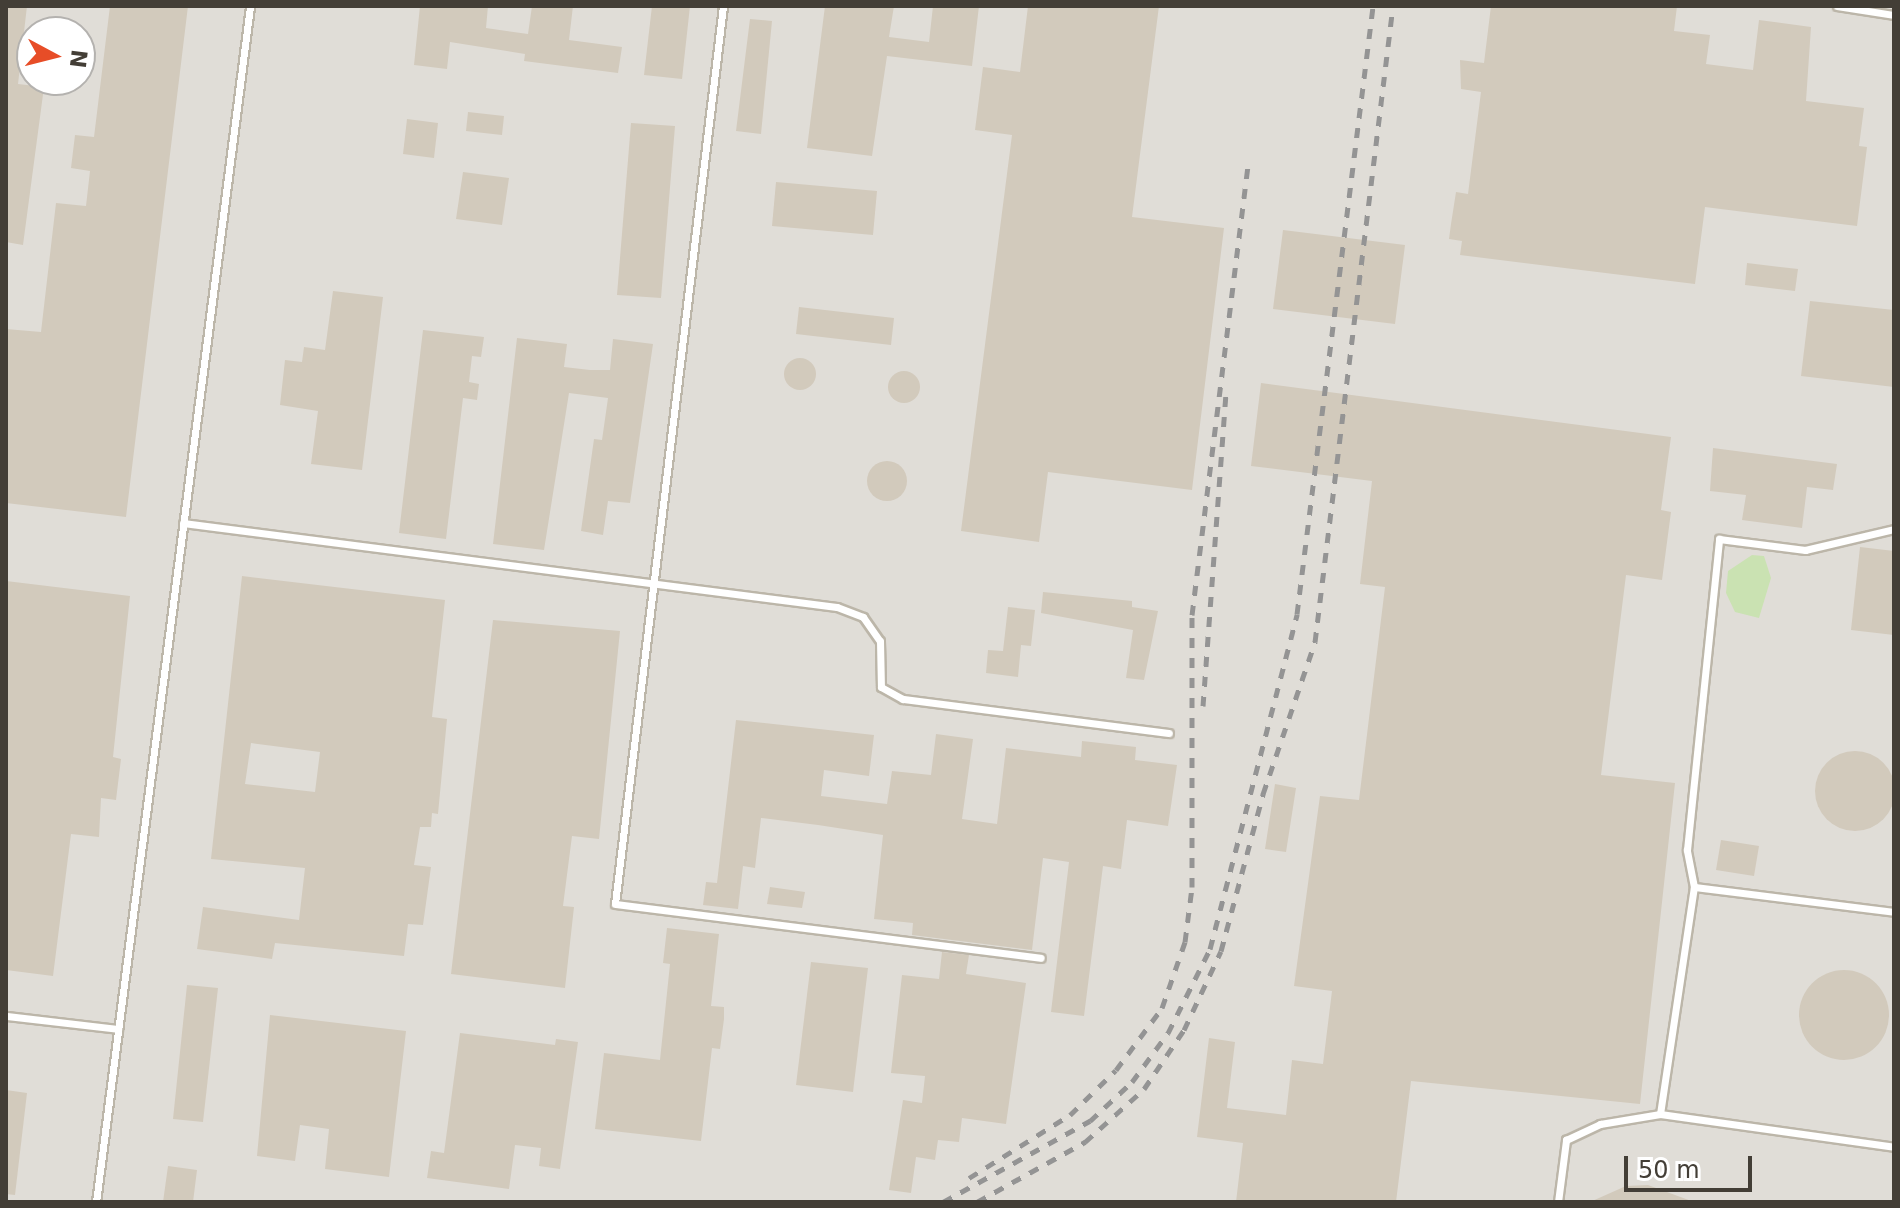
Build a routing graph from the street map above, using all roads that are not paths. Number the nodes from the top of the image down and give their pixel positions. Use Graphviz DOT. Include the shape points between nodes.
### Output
graph roads {
  1 [pos="250,6"];
  2 [pos="723,6"];
  3 [pos="1837,6"];
  4 [pos="1894,15"];
  5 [pos="183,523"];
  6 [pos="1894,529"];
  7 [pos="653,583"];
  8 [pos="1169,733"];
  9 [pos="1694,887"];
  10 [pos="1894,912"];
  11 [pos="1041,958"];
  12 [pos="6,1016"];
  13 [pos="118,1029"];
  14 [pos="1660,1114"];
  15 [pos="1894,1147"];
  16 [pos="96,1202"];
  17 [pos="1558,1202"];
  1 -- 5 [label="lane"];
  2 -- 7 [label="lane"];
  3 -- 4 [label="lane"];
  5 -- 7 [label="lane"];
  5 -- 13 [label="lane"];
  6 -- 9 [label="lane" via="1805,550 1719,539 1687,850"];
  7 -- 8 [label="lane" via="837,607 863,617 880,641 881,687 903,699"];
  7 -- 11 [label="lane" via="615,904"];
  9 -- 10 [label="lane"];
  9 -- 14 [label="lane"];
  12 -- 13 [label="lane"];
  13 -- 16 [label="lane"];
  14 -- 15 [label="lane"];
  14 -- 17 [label="lane" via="1600,1124 1566,1140"];
}
